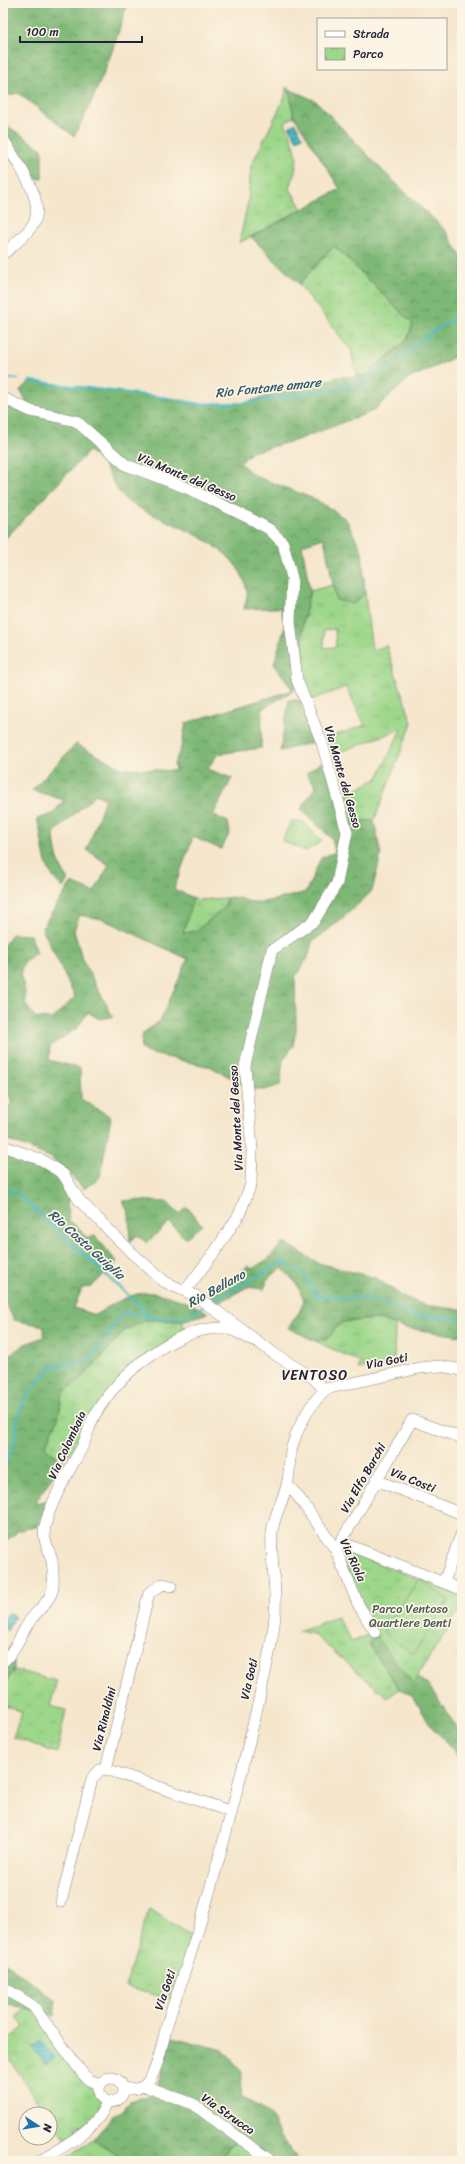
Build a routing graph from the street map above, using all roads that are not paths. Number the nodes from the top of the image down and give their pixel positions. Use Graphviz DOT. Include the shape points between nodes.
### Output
graph roads {
  1 [pos="3,139"];
  2 [pos="3,254"];
  3 [pos="3,398"];
  4 [pos="3,1146"];
  5 [pos="186,1290"];
  6 [pos="258,1341"];
  7 [pos="462,1370"];
  8 [pos="325,1390"];
  9 [pos="462,1438"];
  10 [pos="376,1480"];
  11 [pos="287,1484"];
  12 [pos="462,1514"];
  13 [pos="462,1532"];
  14 [pos="339,1546"];
  15 [pos="444,1582"];
  16 [pos="171,1586"];
  17 [pos="462,1590"];
  18 [pos="375,1632"];
  19 [pos="3,1662"];
  20 [pos="106,1769"];
  21 [pos="232,1812"];
  22 [pos="61,1902"];
  23 [pos="3,1987"];
  24 [pos="100,2084"];
  25 [pos="145,2086"];
  26 [pos="122,2088"];
  27 [pos="107,2101"];
  28 [pos="40,2161"];
  29 [pos="271,2161"];
  1 -- 2 [label="street" via="34,193 37,208 33,225"];
  3 -- 5 [label="street, Via Monte del Gesso" via="31,411 76,421 126,465 187,488 252,519 269,529 283,543 292,578 290,622 296,680 322,743 347,832 337,883 314,920 272,950 245,1066 252,1150 251,1184 239,1216"];
  4 -- 5 [label="street, Via Colombaia" via="42,1160 62,1174 79,1200 132,1253 168,1284"];
  5 -- 6 [label="street, Via Colombaia"];
  6 -- 8 [label="street, Via Colombaia" via="276,1356 313,1378"];
  6 -- 19 [label="street, Via Colombaia" via="246,1338 233,1330 221,1328 189,1334 158,1350 114,1389 96,1414 48,1517 44,1538 52,1560 52,1594 29,1622 11,1655"];
  7 -- 8 [label="street, Via Goti" via="440,1366 408,1369"];
  8 -- 11 [label="street, Via Goti" via="312,1404 295,1439"];
  9 -- 10 [label="street, Via Elfo Barchi" via="412,1420"];
  10 -- 12 [label="street, Via Costi"];
  10 -- 14 [label="street, Via Elfo Barchi"];
  11 -- 14 [label="street, Via Riola"];
  11 -- 21 [label="street, Via Goti" via="272,1533 275,1616"];
  13 -- 15 [label="street"];
  14 -- 15 [label="street"];
  14 -- 18 [label="street, Via Riola" via="358,1604"];
  15 -- 17 [label="street"];
  16 -- 20 [label="street, Via Rinaldini" via="163,1584 148,1593"];
  20 -- 21 [label="street, Via Rinaldini"];
  20 -- 22 [label="street" via="100,1770 92,1779"];
  21 -- 25 [label="street, Via Goti" via="196,1941 152,2075"];
  23 -- 24 [label="street" via="33,2006 82,2074"];
  24 -- 26 [label="street" via="106,2078 113,2078 120,2082"];
  24 -- 27 [label="street" via="99,2093"];
  25 -- 26 [label="street" via="133,2090"];
  25 -- 29 [label="street, Via Strucca" via="193,2104"];
  26 -- 27 [label="street" via="120,2098"];
  27 -- 28 [label="street" via="97,2120"];
}
